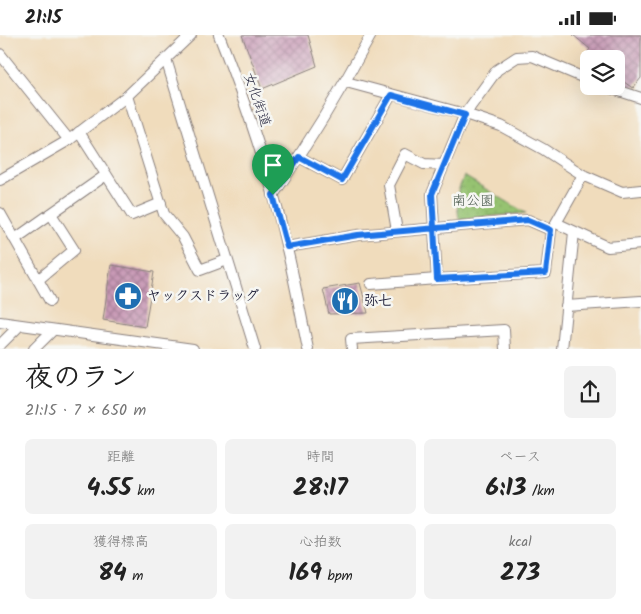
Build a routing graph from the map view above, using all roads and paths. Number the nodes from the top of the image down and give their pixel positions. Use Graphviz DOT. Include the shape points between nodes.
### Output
graph roads {
  1 [pos="191,35"];
  2 [pos="219,35"];
  3 [pos="371,35"];
  4 [pos="0,54"];
  5 [pos="166,59"];
  6 [pos="580,76"];
  7 [pos="346,82"];
  8 [pos="625,93"];
  9 [pos="391,95"];
  10 [pos="127,96"];
  11 [pos="641,98"];
  12 [pos="465,115"];
  13 [pos="79,132"];
  14 [pos="69,140"];
  15 [pos="299,157"];
  16 [pos="444,165"];
  17 [pos="106,175"];
  18 [pos="583,175"];
  19 [pos="0,180"];
  20 [pos="641,190"];
  21 [pos="273,195"];
  22 [pos="161,203"];
  23 [pos="0,213"];
  24 [pos="51,214"];
  25 [pos="433,228"];
  26 [pos="397,231"];
  27 [pos="574,232"];
  28 [pos="15,239"];
  29 [pos="641,244"];
  30 [pos="287,247"];
  31 [pos="227,260"];
  32 [pos="437,279"];
  33 [pos="38,280"];
  34 [pos="371,284"];
  35 [pos="50,301"];
  36 [pos="641,301"];
  37 [pos="566,306"];
  38 [pos="0,322"];
  39 [pos="20,325"];
  40 [pos="53,330"];
  41 [pos="0,345"];
  42 [pos="156,347"];
  43 [pos="34,349"];
  44 [pos="193,349"];
  45 [pos="255,349"];
  46 [pos="308,349"];
  47 [pos="352,349"];
  48 [pos="505,349"];
  49 [pos="562,349"];
  1 -- 5 [label="street"];
  2 -- 21 [label="street, 女化街道"];
  3 -- 7 [label="street"];
  4 -- 14 [label="street"];
  5 -- 10 [label="street"];
  5 -- 31 [label="street"];
  6 -- 12 [label="street" via="532,56 517,57 497,70"];
  7 -- 9 [label="street"];
  7 -- 15 [label="street"];
  8 -- 11 [label="street"];
  9 -- 12 [label="street"];
  9 -- 15 [label="street" via="342,180"];
  10 -- 13 [label="street"];
  10 -- 22 [label="street"];
  12 -- 16 [label="street"];
  12 -- 18 [label="street" via="501,126"];
  13 -- 14 [label="street"];
  13 -- 17 [label="street"];
  14 -- 19 [label="street"];
  15 -- 21 [label="street"];
  16 -- 25 [label="street" via="432,194"];
  16 -- 26 [label="street" via="424,164 405,154 389,185"];
  17 -- 22 [label="street" via="132,215"];
  17 -- 24 [label="street"];
  18 -- 20 [label="street" via="622,192"];
  18 -- 27 [label="street" via="556,223"];
  21 -- 30 [label="street, 女化街道"];
  22 -- 31 [label="street" via="164,214 183,237 200,270"];
  23 -- 28 [label="street"];
  24 -- 28 [label="street"];
  24 -- 33 [label="street" via="74,250"];
  25 -- 26 [label="street"];
  25 -- 32 [label="street"];
  25 -- 32 [label="street" via="528,220 551,230 546,273"];
  26 -- 30 [label="street"];
  27 -- 29 [label="street" via="608,247"];
  27 -- 37 [label="street"];
  28 -- 33 [label="street"];
  30 -- 46 [label="street, 女化街道"];
  31 -- 45 [label="street"];
  32 -- 34 [label="street"];
  33 -- 35 [label="street"];
  36 -- 37 [label="street"];
  37 -- 49 [label="street"];
  38 -- 39 [label="street"];
  39 -- 40 [label="street"];
  39 -- 41 [label="street"];
  40 -- 42 [label="street"];
  40 -- 43 [label="street"];
  42 -- 44 [label="street"];
  47 -- 48 [label="street" via="351,339 504,330"];
}
